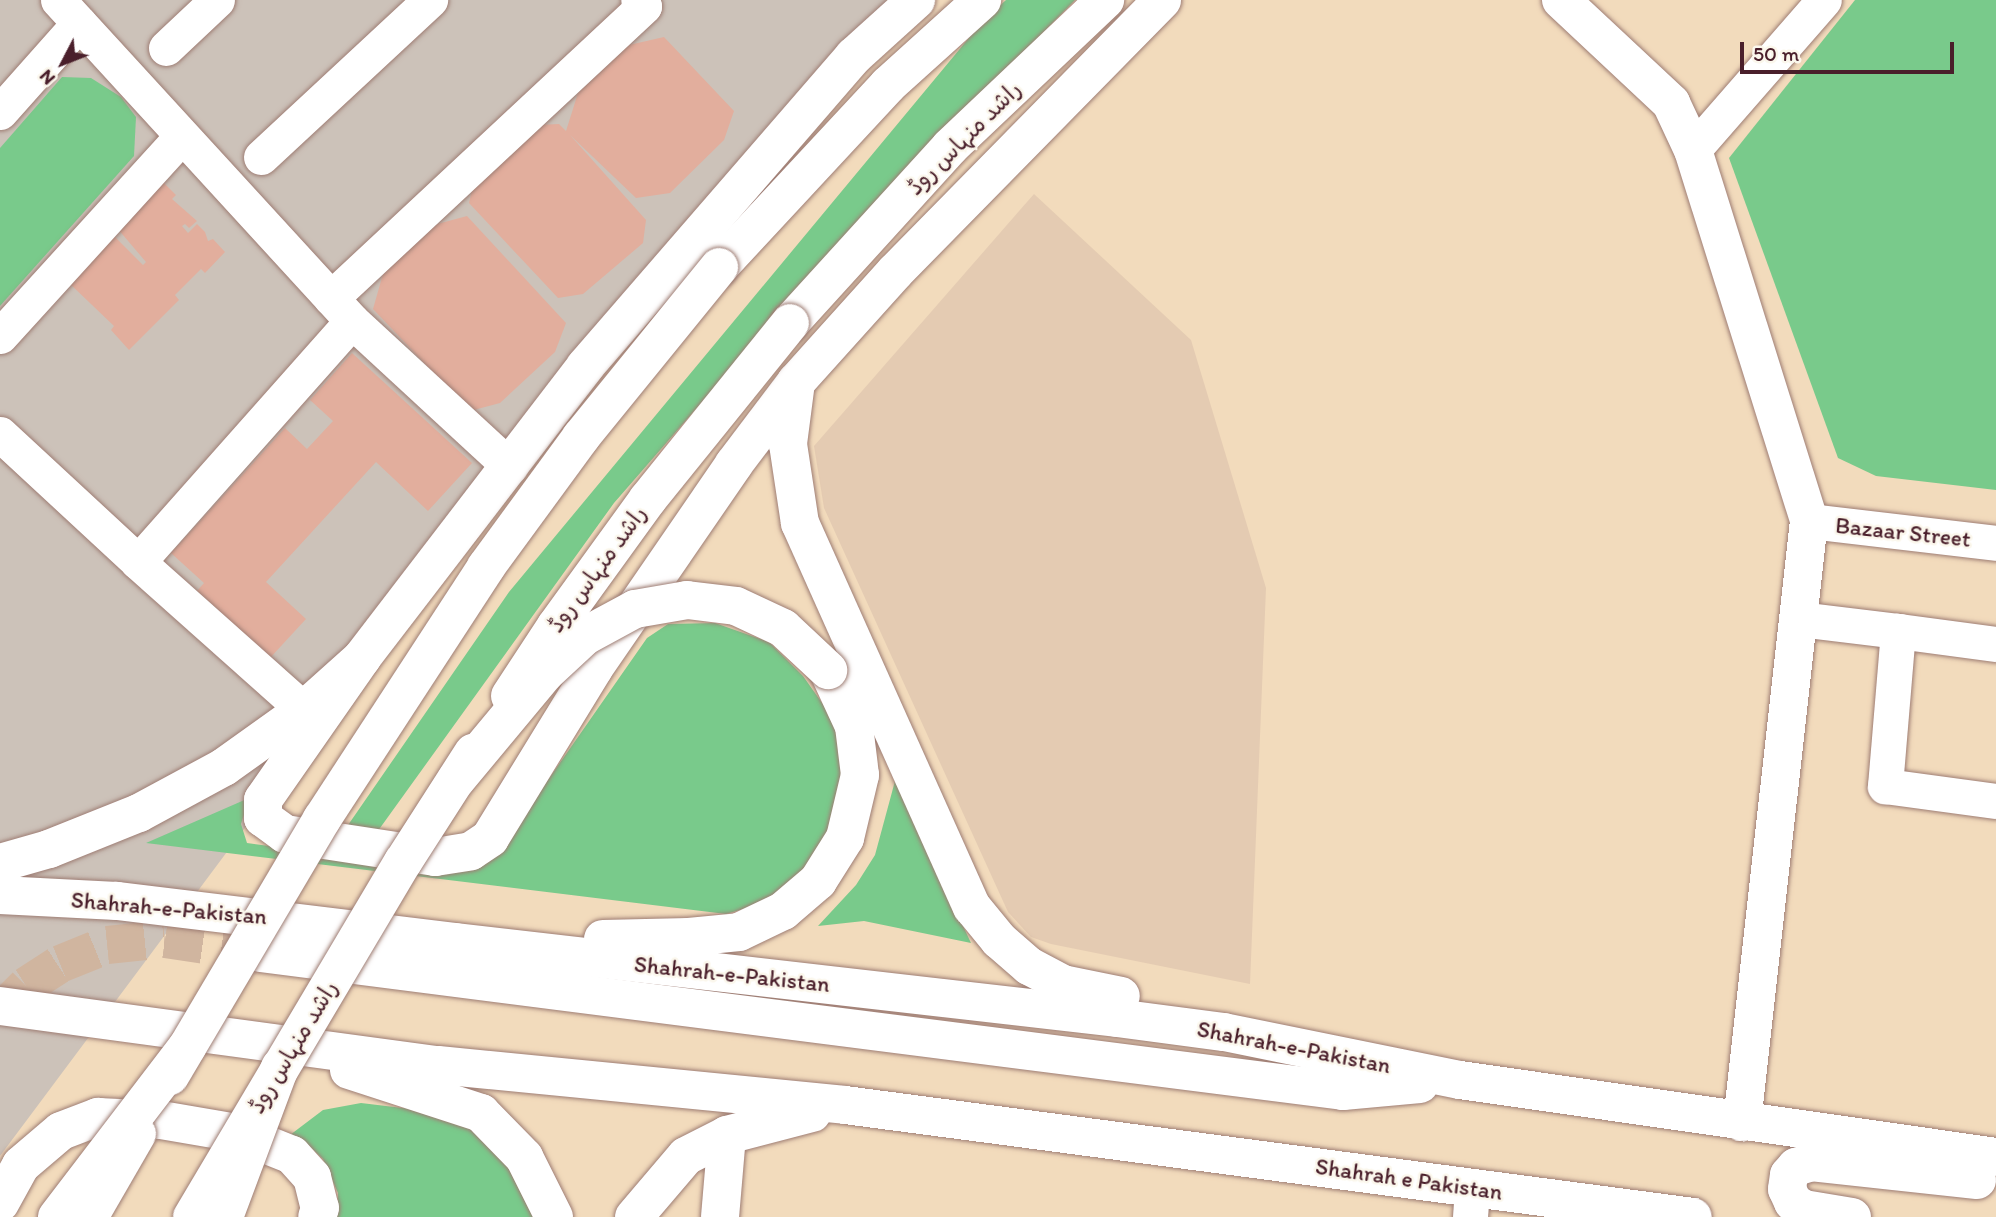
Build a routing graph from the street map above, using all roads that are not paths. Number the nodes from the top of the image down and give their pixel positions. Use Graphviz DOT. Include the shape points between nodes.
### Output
graph roads {
  1 [pos="217,0"];
  2 [pos="430,0"];
  3 [pos="638,0"];
  4 [pos="916,0"];
  5 [pos="982,0"];
  6 [pos="1105,0"];
  7 [pos="1162,0"];
  8 [pos="1561,0"];
  9 [pos="1824,0"];
  10 [pos="69,12"];
  11 [pos="166,48"];
  12 [pos="0,112"];
  13 [pos="182,136"];
  14 [pos="1693,150"];
  15 [pos="261,157"];
  16 [pos="342,310"];
  17 [pos="0,335"];
  18 [pos="796,382"];
  19 [pos="0,434"];
  20 [pos="510,467"];
  21 [pos="1809,521"];
  22 [pos="1996,542"];
  23 [pos="138,562"];
  24 [pos="1799,619"];
  25 [pos="1898,631"];
  26 [pos="1996,644"];
  27 [pos="362,658"];
  28 [pos="304,710"];
  29 [pos="456,780"];
  30 [pos="1996,801"];
  31 [pos="0,863"];
  32 [pos="0,895"];
  33 [pos="454,943"];
  34 [pos="260,953"];
  35 [pos="0,1006"];
  36 [pos="79,1016"];
  37 [pos="0,1021"];
  38 [pos="1224,1032"];
  39 [pos="248,1037"];
  40 [pos="187,1047"];
  41 [pos="281,1067"];
  42 [pos="1460,1080"];
  43 [pos="845,1105"];
  44 [pos="1742,1122"];
  45 [pos="727,1135"];
  46 [pos="1996,1157"];
  47 [pos="1996,1182"];
  48 [pos="1471,1202"];
  49 [pos="0,1203"];
  50 [pos="57,1217"];
  51 [pos="89,1217"];
  52 [pos="192,1217"];
  53 [pos="224,1217"];
  54 [pos="317,1217"];
  55 [pos="554,1217"];
  56 [pos="634,1217"];
  57 [pos="720,1217"];
  58 [pos="1693,1217"];
  59 [pos="1853,1217"];
  1 -- 11 [label="street"];
  2 -- 15 [label="street"];
  3 -- 16 [label="street" via="644,6"];
  4 -- 20 [label="main road" via="854,56 748,175 585,368"];
  5 -- 40 [label="main road, bridge" via="888,85 719,267 581,437 486,567 322,819"];
  6 -- 29 [label="main road, راشد منہاس روڈ, bridge" via="950,147 790,323 648,499 556,626"];
  7 -- 18 [label="main road" via="895,272"];
  8 -- 14 [label="main road" via="1671,103"];
  9 -- 14 [label="street"];
  10 -- 12 [label="street"];
  10 -- 13 [label="street"];
  13 -- 16 [label="street"];
  13 -- 17 [label="street"];
  14 -- 21 [label="main road"];
  16 -- 20 [label="street"];
  16 -- 23 [label="street"];
  18 -- 27 [label="main road" via="594,668 489,838 471,851 435,857 285,834 263,818 263,800"];
  18 -- 38 [label="main road" via="788,444 800,523 972,906 999,940 1029,966 1063,984 1127,998"];
  19 -- 23 [label="street"];
  20 -- 27 [label="main road"];
  21 -- 22 [label="street, Bazaar Street"];
  21 -- 24 [label="main road"];
  23 -- 28 [label="street"];
  24 -- 25 [label="street"];
  24 -- 44 [label="main road"];
  25 -- 26 [label="street"];
  25 -- 30 [label="street" via="1885,786"];
  27 -- 28 [label="main road"];
  28 -- 31 [label="main road" via="224,767 139,813"];
  29 -- 33 [label="main road, bridge" via="545,673 585,636 635,609 687,600 736,606 783,628 828,670 854,726 860,775 845,838 818,881 783,911 739,932"];
  29 -- 41 [label="main road, راشد منہاس روڈ, bridge"];
  32 -- 33 [label="main road, Shahrah-e-Pakistan" via="117,901"];
  33 -- 38 [label="main road, Shahrah-e-Pakistan"];
  34 -- 42 [label="main road" via="1343,1091"];
  35 -- 36 [label="main road"];
  36 -- 37 [label="main road"];
  36 -- 39 [label="main road"];
  38 -- 42 [label="main road, Shahrah-e-Pakistan"];
  39 -- 43 [label="main road" via="438,1065"];
  39 -- 55 [label="main road" via="481,1113 524,1157"];
  40 -- 50 [label="main road, bridge"];
  40 -- 51 [label="main road, bridge"];
  41 -- 52 [label="main road, راشد منہاس روڈ, bridge"];
  41 -- 53 [label="main road, bridge"];
  42 -- 44 [label="main road"];
  43 -- 45 [label="main road"];
  43 -- 48 [label="main road, Shahrah e Pakistan" via="1124,1140"];
  44 -- 46 [label="main road"];
  45 -- 56 [label="main road" via="686,1156"];
  45 -- 57 [label="main road"];
  47 -- 59 [label="main road" via="1811,1162 1789,1175 1787,1189 1793,1202 1804,1209"];
  48 -- 58 [label="main road, Shahrah e Pakistan"];
  49 -- 54 [label="main road" via="21,1166 61,1131 99,1117 161,1120 237,1133 292,1155 312,1177 320,1208"];
}
